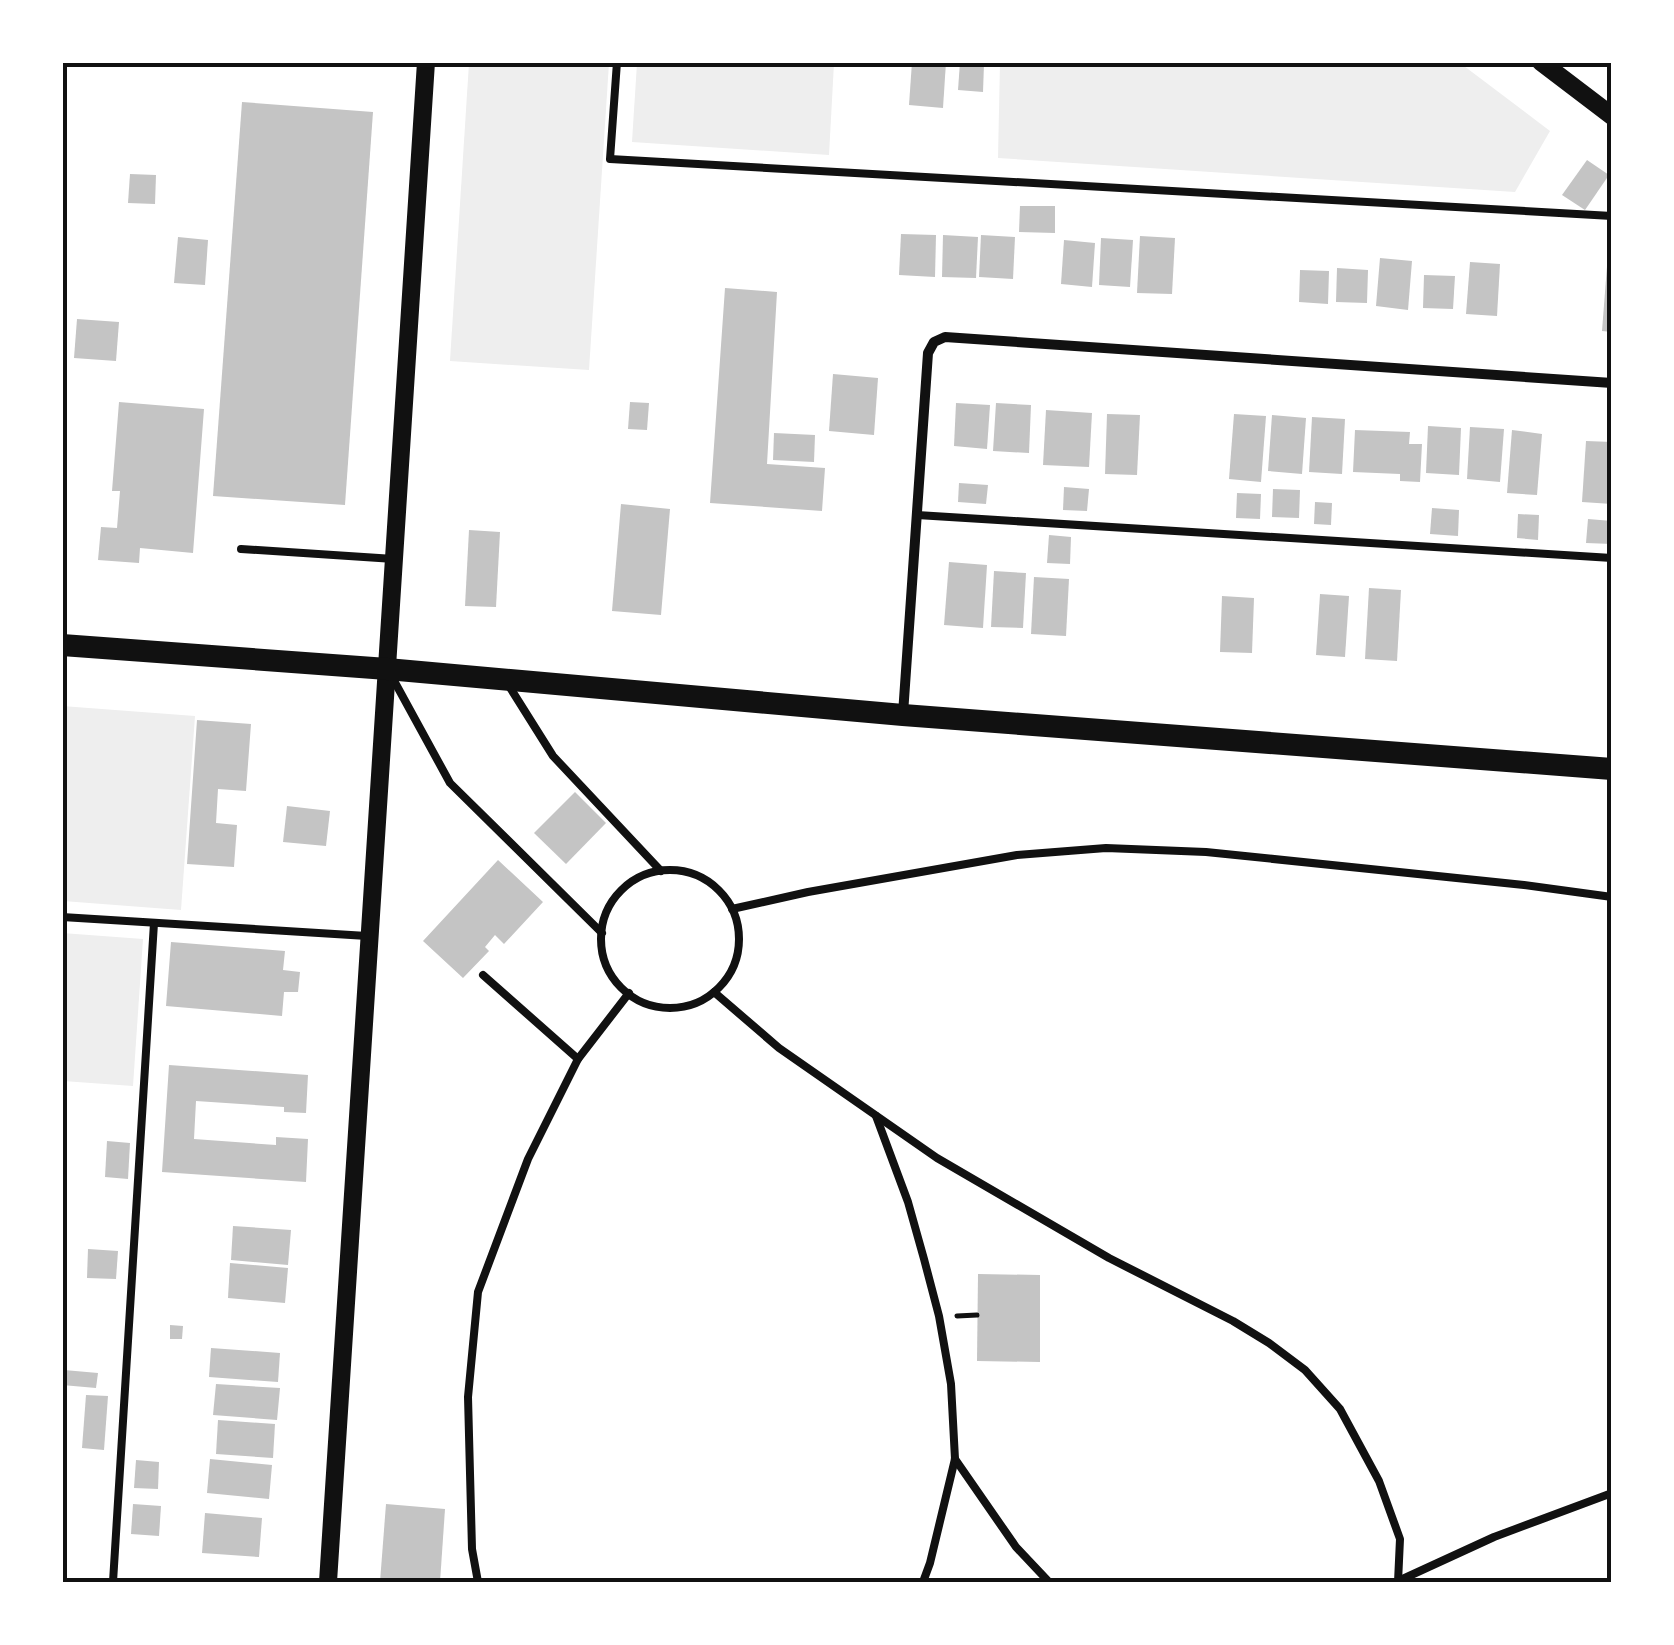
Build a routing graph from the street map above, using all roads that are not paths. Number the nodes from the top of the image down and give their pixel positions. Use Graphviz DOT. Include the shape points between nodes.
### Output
graph roads {
  1 [pos="426,62"];
  2 [pos="617,62"];
  3 [pos="1541,62"];
  4 [pos="1612,116"];
  5 [pos="1612,216"];
  6 [pos="1612,383"];
  7 [pos="917,516"];
  8 [pos="241,549"];
  9 [pos="1612,558"];
  10 [pos="394,559"];
  11 [pos="62,645"];
  12 [pos="387,669"];
  13 [pos="505,679"];
  14 [pos="903,715"];
  15 [pos="1612,769"];
  16 [pos="661,871"];
  17 [pos="1612,897"];
  18 [pos="732,909"];
  19 [pos="62,917"];
  20 [pos="154,923"];
  21 [pos="602,932"];
  22 [pos="370,936"];
  23 [pos="483,975"];
  24 [pos="714,992"];
  25 [pos="629,993"];
  26 [pos="578,1059"];
  27 [pos="876,1116"];
  28 [pos="955,1459"];
  29 [pos="1612,1492"];
  30 [pos="112,1582"];
  31 [pos="328,1582"];
  32 [pos="478,1582"];
  33 [pos="923,1582"];
  34 [pos="1048,1582"];
  35 [pos="1398,1582"];
  1 -- 10 [label="street"];
  2 -- 5 [label="lane" via="610,159"];
  3 -- 4 [label="street"];
  6 -- 7 [label="street" via="945,337 928,353"];
  7 -- 9 [label="lane"];
  7 -- 14 [label="street"];
  8 -- 10 [label="lane"];
  10 -- 12 [label="street"];
  11 -- 12 [label="main road"];
  12 -- 13 [label="main road"];
  12 -- 21 [label="lane" via="450,784"];
  12 -- 22 [label="street"];
  13 -- 14 [label="main road"];
  13 -- 16 [label="lane" via="554,756"];
  14 -- 15 [label="main road"];
  16 -- 18 [label="lane" via="713,884"];
  16 -- 21 [label="lane" via="628,883 613,900"];
  17 -- 18 [label="lane" via="1206,852 1106,848 1017,855"];
  18 -- 24 [label="lane" via="740,944 734,966"];
  19 -- 20 [label="lane"];
  20 -- 22 [label="lane"];
  20 -- 30 [label="lane"];
  21 -- 25 [label="lane" via="606,966"];
  22 -- 31 [label="street"];
  23 -- 26 [label="lane"];
  24 -- 25 [label="lane" via="682,1007 659,1007"];
  24 -- 27 [label="lane"];
  25 -- 26 [label="lane"];
  26 -- 32 [label="lane" via="528,1159 478,1292 468,1397"];
  27 -- 28 [label="lane" via="939,1316"];
  27 -- 35 [label="lane" via="1108,1258 1245,1328 1305,1370 1340,1410 1379,1481 1400,1539"];
  28 -- 33 [label="lane"];
  28 -- 34 [label="lane"];
  29 -- 35 [label="lane"];
}
